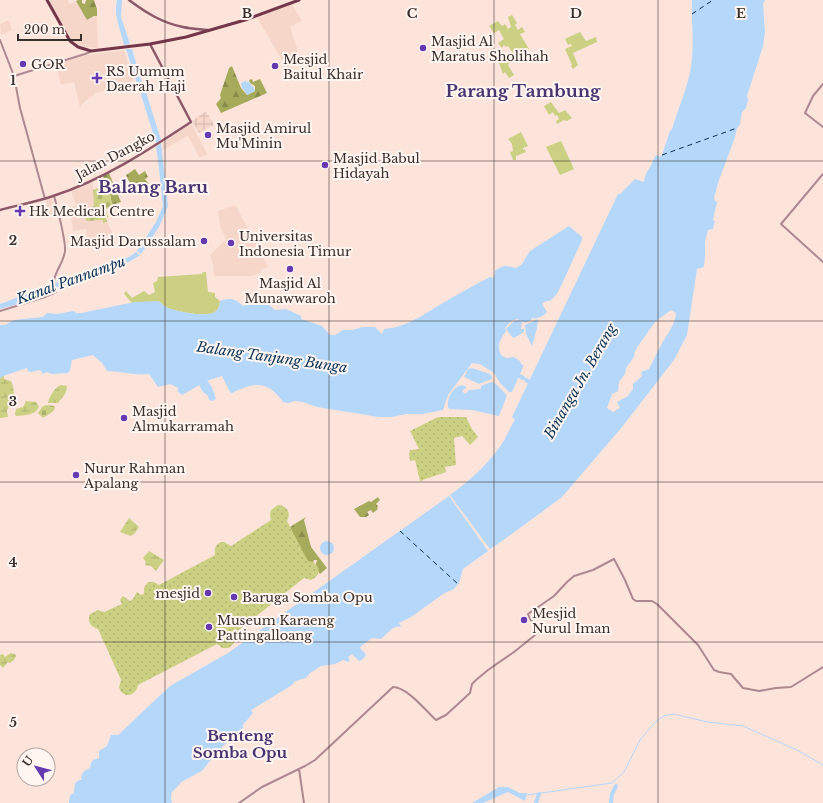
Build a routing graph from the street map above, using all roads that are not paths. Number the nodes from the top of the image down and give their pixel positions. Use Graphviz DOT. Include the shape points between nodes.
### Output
graph roads {
  1 [pos="47,0"];
  2 [pos="129,0"];
  3 [pos="299,0"];
  4 [pos="211,30"];
  5 [pos="0,40"];
  6 [pos="150,44"];
  7 [pos="91,51"];
  8 [pos="14,76"];
  9 [pos="823,84"];
  10 [pos="823,127"];
  11 [pos="823,174"];
  12 [pos="54,196"];
  13 [pos="45,199"];
  14 [pos="0,210"];
  15 [pos="823,262"];
  16 [pos="0,310"];
  17 [pos="823,667"];
  18 [pos="299,769"];
  19 [pos="239,803"];
  20 [pos="304,803"];
  1 -- 7 [label="main road" via="70,41"];
  2 -- 4 [label="main road" via="147,14 168,23"];
  3 -- 4 [label="main road"];
  4 -- 6 [label="main road"];
  5 -- 8 [label="street"];
  6 -- 7 [label="main road"];
  6 -- 12 [label="main road, Jalan Dangko" via="191,122 118,167"];
  7 -- 8 [label="street"];
  8 -- 13 [label="street" via="20,108"];
  9 -- 10 [label="street" via="813,96 805,113"];
  11 -- 15 [label="street" via="781,224"];
  12 -- 13 [label="main road, Jalan Dangko"];
  12 -- 16 [label="street" via="65,251 53,283 55,291 41,299"];
  13 -- 14 [label="main road, Jalan Dangko"];
  17 -- 18 [label="street" via="791,687 759,691 742,688 731,674 714,670 698,645 657,604 633,599 614,559 574,576 554,596 528,614 540,631 474,681 470,693 446,715 436,720 417,701 394,687 320,756"];
  18 -- 19 [label="street" via="262,787"];
  18 -- 20 [label="street"];
}
